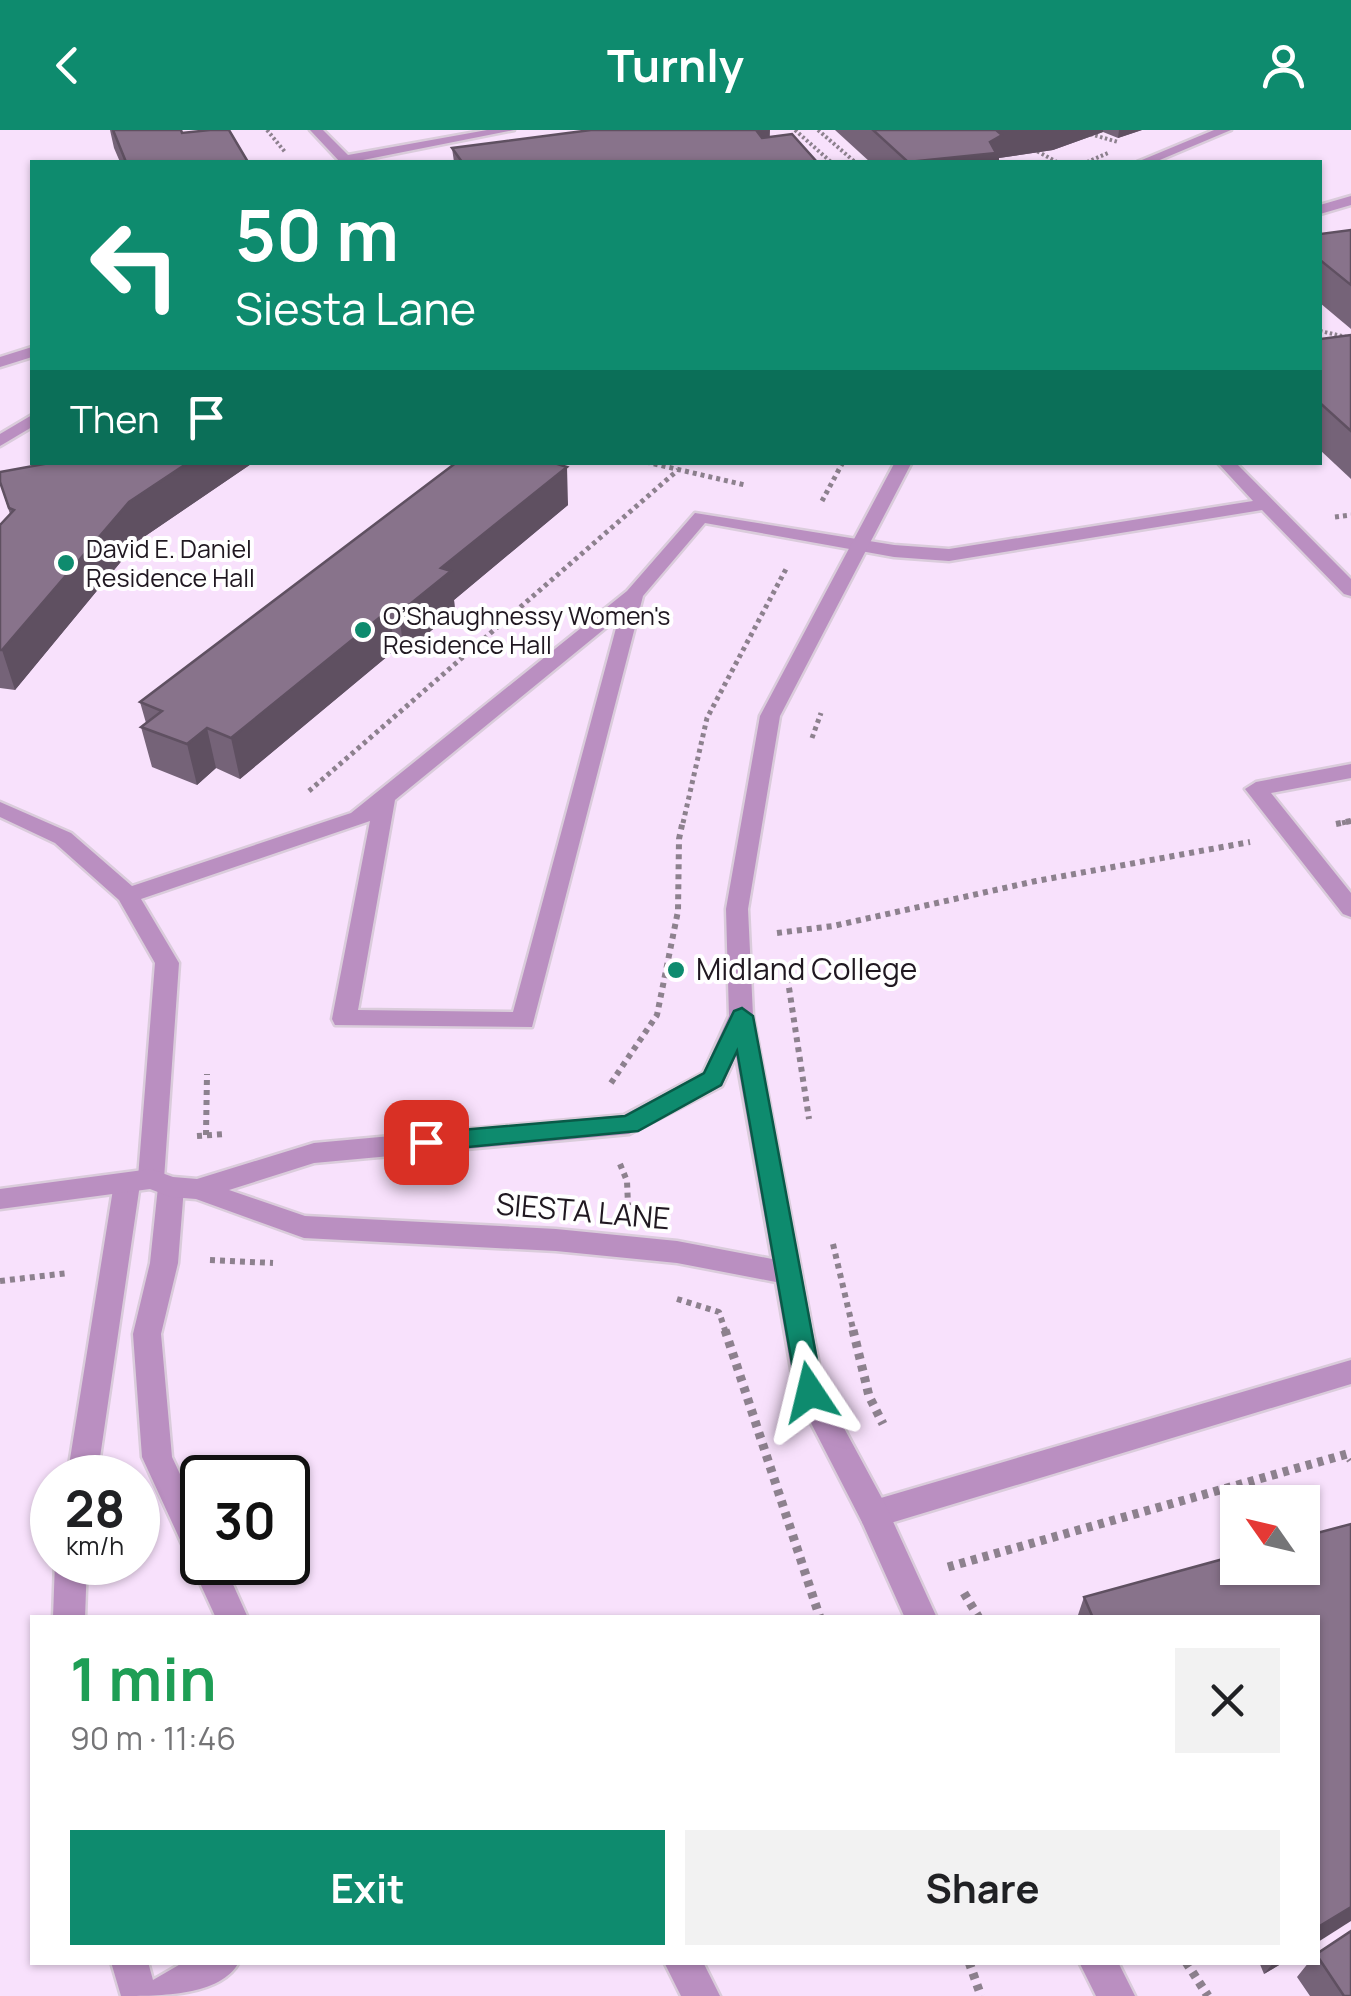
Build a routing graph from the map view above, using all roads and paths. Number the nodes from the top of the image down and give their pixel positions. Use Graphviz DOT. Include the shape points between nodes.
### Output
graph roads {
  1 [pos="316,130"];
  2 [pos="508,130"];
  3 [pos="795,130"];
  4 [pos="818,130"];
  5 [pos="1076,130"];
  6 [pos="1226,130"];
  7 [pos="1024,142"];
  8 [pos="1127,145"];
  9 [pos="830,160"];
  10 [pos="852,160"];
  11 [pos="1051,160"];
  12 [pos="1149,160"];
  13 [pos="1351,200"];
  14 [pos="1322,209"];
  15 [pos="1322,331"];
  16 [pos="1351,338"];
  17 [pos="30,353"];
  18 [pos="0,362"];
  19 [pos="30,421"];
  20 [pos="0,441"];
  21 [pos="902,465"];
  22 [pos="1228,465"];
  23 [pos="678,470"];
  24 [pos="1266,504"];
  25 [pos="1351,515"];
  26 [pos="1335,518"];
  27 [pos="862,544"];
  28 [pos="1351,590"];
  29 [pos="634,595"];
  30 [pos="826,698"];
  31 [pos="808,748"];
  32 [pos="1351,771"];
  33 [pos="385,796"];
  34 [pos="298,801"];
  35 [pos="0,809"];
  36 [pos="1351,821"];
  37 [pos="1290,834"];
  38 [pos="128,895"];
  39 [pos="1351,909"];
  40 [pos="777,914"];
  41 [pos="676,925"];
  42 [pos="738,930"];
  43 [pos="780,932"];
  44 [pos="742,1016"];
  45 [pos="606,1126"];
  46 [pos="811,1135"];
  47 [pos="162,1184"];
  48 [pos="0,1199"];
  49 [pos="828,1226"];
  50 [pos="628,1248"];
  51 [pos="278,1263"];
  52 [pos="164,1264"];
  53 [pos="113,1268"];
  54 [pos="788,1273"];
  55 [pos="0,1281"];
  56 [pos="1351,1372"];
  57 [pos="886,1431"];
  58 [pos="85,1455"];
  59 [pos="1351,1460"];
  60 [pos="918,1501"];
  61 [pos="180,1506"];
  62 [pos="874,1514"];
  63 [pos="948,1567"];
  64 [pos="70,1585"];
  65 [pos="217,1585"];
  66 [pos="69,1615"];
  67 [pos="231,1615"];
  68 [pos="819,1615"];
  69 [pos="920,1615"];
  70 [pos="977,1615"];
  71 [pos="131,1965"];
  72 [pos="216,1965"];
  73 [pos="684,1965"];
  74 [pos="970,1965"];
  75 [pos="1099,1965"];
  76 [pos="1188,1965"];
  77 [pos="140,1996"];
  78 [pos="162,1996"];
  79 [pos="701,1996"];
  80 [pos="982,1996"];
  81 [pos="1116,1996"];
  82 [pos="1208,1996"];
  1 -- 2 [label="street" via="345,160"];
  3 -- 9 [label="path"];
  4 -- 10 [label="path"];
  5 -- 8 [label="path"];
  6 -- 12 [label="street"];
  7 -- 11 [label="path"];
  13 -- 14 [label="street"];
  15 -- 16 [label="path"];
  17 -- 18 [label="street"];
  19 -- 20 [label="street"];
  21 -- 27 [label="street"];
  22 -- 24 [label="street"];
  23 -- 34 [label="path"];
  24 -- 27 [label="street" via="949,554"];
  24 -- 28 [label="street"];
  25 -- 26 [label="path"];
  27 -- 29 [label="street" via="701,517"];
  27 -- 42 [label="street" via="770,716"];
  29 -- 33 [label="street"];
  29 -- 33 [label="street" via="523,1020 344,1018"];
  30 -- 31 [label="path"];
  32 -- 37 [label="street" via="1256,789"];
  33 -- 38 [label="street" via="359,818"];
  35 -- 38 [label="street" via="62,838"];
  36 -- 37 [label="path"];
  37 -- 39 [label="street"];
  37 -- 43 [label="path"];
  38 -- 47 [label="street" via="167,964"];
  40 -- 43 [label="path"];
  41 -- 42 [label="path"];
  42 -- 43 [label="path"];
  42 -- 44 [label="street"];
  43 -- 46 [label="path"];
  44 -- 45 [label="street, SIESTA LANE" via="712,1079 629,1124"];
  44 -- 54 [label="street"];
  45 -- 47 [label="street, SIESTA LANE" via="314,1153"];
  45 -- 50 [label="path" via="627,1181"];
  47 -- 48 [label="street, SIESTA LANE"];
  47 -- 50 [label="street, SIESTA LANE" via="304,1227"];
  47 -- 52 [label="street"];
  47 -- 53 [label="street"];
  49 -- 57 [label="path" via="869,1396"];
  50 -- 54 [label="street, SIESTA LANE"];
  50 -- 68 [label="path" via="631,1284 718,1312"];
  51 -- 52 [label="path"];
  52 -- 61 [label="street" via="147,1334 158,1457"];
  53 -- 55 [label="path"];
  53 -- 58 [label="street"];
  54 -- 62 [label="street" via="810,1392"];
  56 -- 60 [label="street"];
  59 -- 63 [label="path" via="1347,1454"];
  60 -- 62 [label="street"];
  60 -- 63 [label="path"];
  62 -- 69 [label="street"];
  63 -- 70 [label="path"];
  64 -- 66 [label="street"];
  65 -- 67 [label="street"];
  71 -- 77 [label="street"];
  72 -- 78 [label="street"];
  73 -- 79 [label="street"];
  74 -- 80 [label="path"];
  75 -- 81 [label="street"];
  76 -- 82 [label="path"];
}
